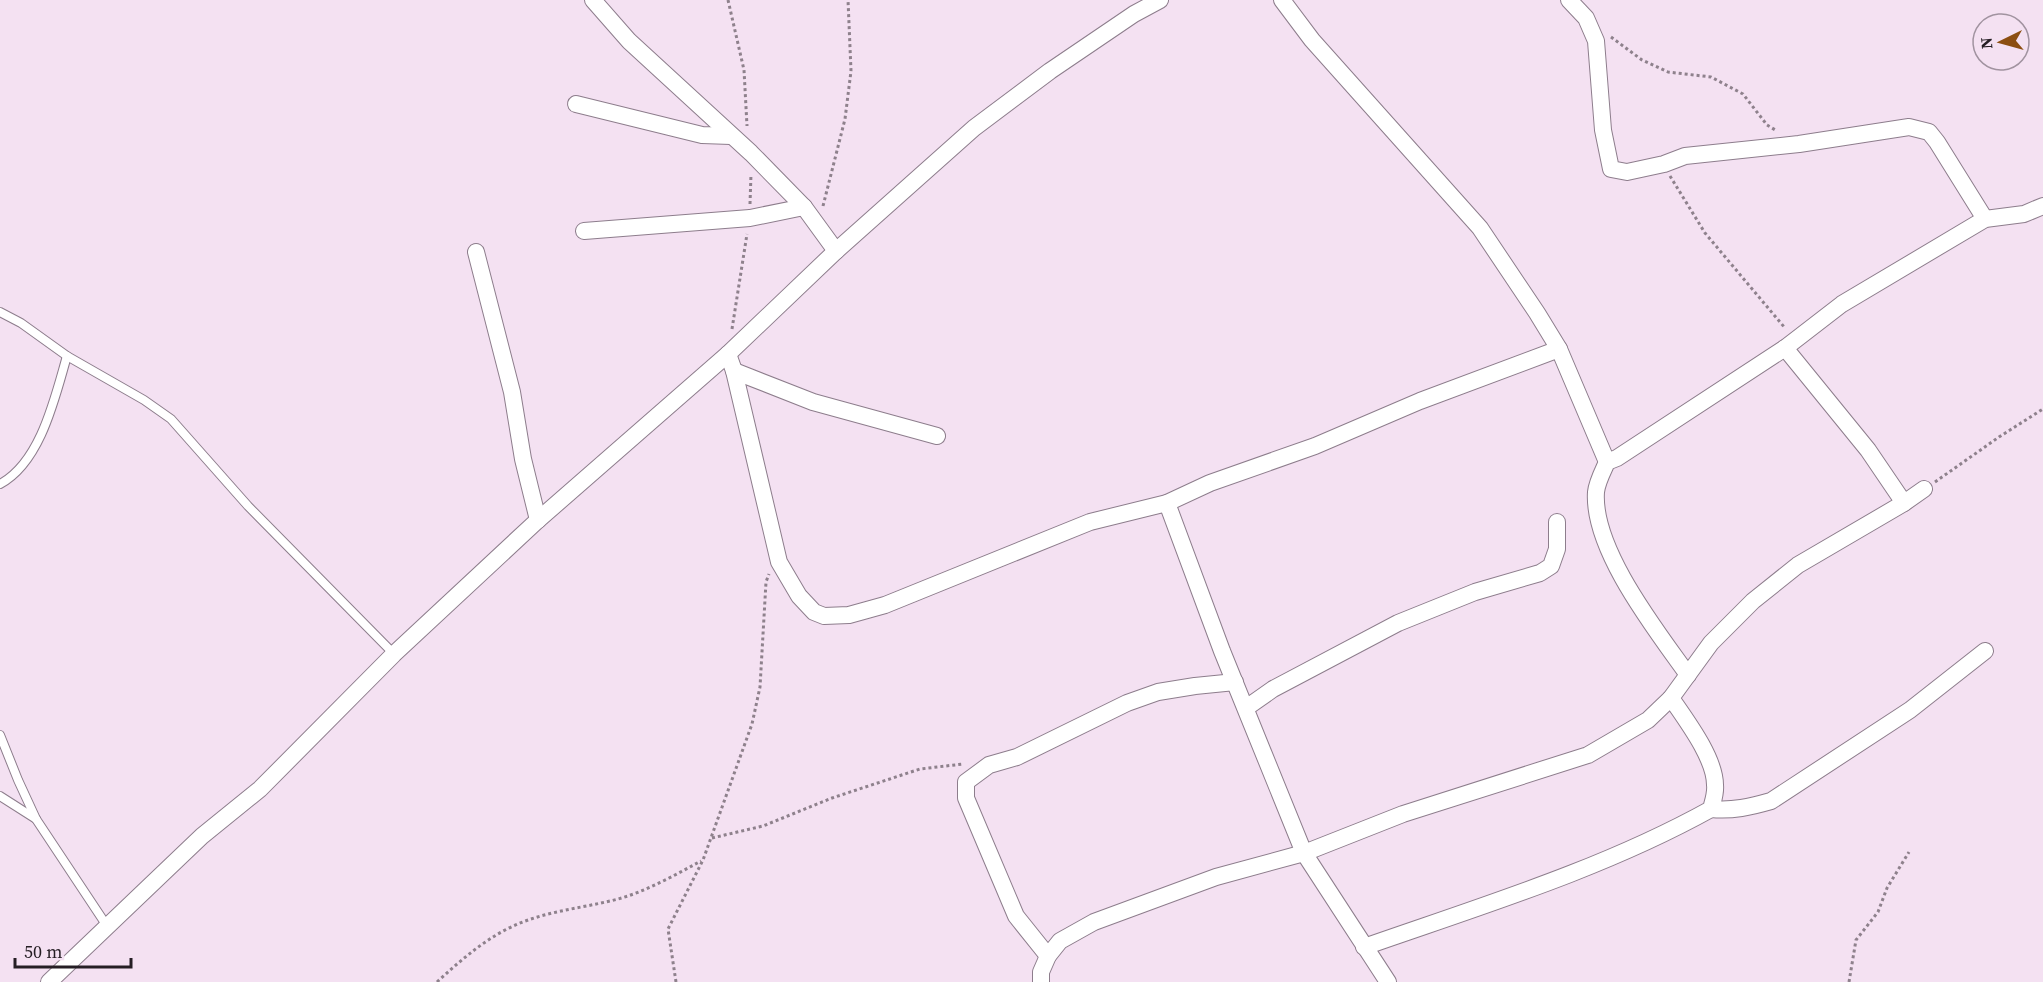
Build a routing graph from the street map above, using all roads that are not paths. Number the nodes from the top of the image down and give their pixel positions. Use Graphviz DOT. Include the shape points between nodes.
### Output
graph roads {
  1 [pos="593,0"];
  2 [pos="1160,0"];
  3 [pos="1282,0"];
  4 [pos="1569,0"];
  5 [pos="576,104"];
  6 [pos="731,136"];
  7 [pos="2043,206"];
  8 [pos="804,207"];
  9 [pos="1985,219"];
  10 [pos="584,231"];
  11 [pos="836,251"];
  12 [pos="476,252"];
  13 [pos="0,312"];
  14 [pos="1790,344"];
  15 [pos="1559,349"];
  16 [pos="728,354"];
  17 [pos="67,356"];
  18 [pos="734,371"];
  19 [pos="937,436"];
  20 [pos="1607,462"];
  21 [pos="0,484"];
  22 [pos="1924,489"];
  23 [pos="1167,503"];
  24 [pos="1904,503"];
  25 [pos="538,520"];
  26 [pos="1557,522"];
  27 [pos="1985,651"];
  28 [pos="394,654"];
  29 [pos="1688,675"];
  30 [pos="1235,682"];
  31 [pos="1671,698"];
  32 [pos="1246,708"];
  33 [pos="0,735"];
  34 [pos="0,796"];
  35 [pos="1712,808"];
  36 [pos="36,819"];
  37 [pos="1304,853"];
  38 [pos="107,926"];
  39 [pos="1364,948"];
  40 [pos="1048,956"];
  41 [pos="49,982"];
  42 [pos="1041,982"];
  43 [pos="1388,982"];
  1 -- 6 [label="street" via="628,41"];
  2 -- 11 [label="street" via="1050,71 974,128"];
  3 -- 15 [label="street" via="1312,40 1480,228"];
  4 -- 9 [label="street" via="1586,18 1596,41 1603,130 1611,169 1627,172 1685,156 1909,127 1929,132"];
  5 -- 6 [label="street" via="702,135"];
  6 -- 8 [label="street"];
  7 -- 9 [label="street" via="2024,214"];
  8 -- 10 [label="street" via="750,218"];
  8 -- 11 [label="street"];
  9 -- 14 [label="street" via="1842,304"];
  11 -- 16 [label="street"];
  12 -- 25 [label="street" via="512,392"];
  13 -- 17 [label="lane"];
  14 -- 20 [label="street"];
  14 -- 24 [label="street"];
  15 -- 20 [label="street"];
  15 -- 23 [label="street"];
  16 -- 18 [label="street"];
  16 -- 25 [label="street"];
  17 -- 21 [label="lane" via="48,419 28,458"];
  17 -- 28 [label="lane" via="171,419 248,506"];
  18 -- 19 [label="street" via="813,402"];
  18 -- 23 [label="street" via="779,562 799,596 814,612 824,616 849,615 885,605 1090,522"];
  20 -- 29 [label="street" via="1596,490 1605,541 1624,578"];
  22 -- 24 [label="street"];
  23 -- 30 [label="street"];
  24 -- 29 [label="street" via="1798,565 1753,601 1711,643"];
  25 -- 28 [label="street"];
  26 -- 32 [label="street" via="1557,549 1551,566 1540,573 1475,592 1398,623 1273,689"];
  27 -- 35 [label="street" via="1910,710 1771,801 1747,808"];
  28 -- 38 [label="street" via="260,789 202,836"];
  29 -- 31 [label="street"];
  30 -- 32 [label="street"];
  30 -- 40 [label="street" via="1158,692 1137,699 1017,757 989,765 966,782 966,798 1016,916"];
  31 -- 35 [label="street" via="1693,729 1712,770"];
  31 -- 37 [label="street" via="1648,720 1588,755 1403,814"];
  32 -- 37 [label="street"];
  33 -- 36 [label="lane"];
  34 -- 36 [label="lane"];
  35 -- 39 [label="street" via="1676,829 1564,877"];
  36 -- 38 [label="lane"];
  37 -- 39 [label="street"];
  37 -- 40 [label="street" via="1216,877 1094,922 1060,941"];
  38 -- 41 [label="street"];
  39 -- 43 [label="street"];
  40 -- 42 [label="street"];
}
